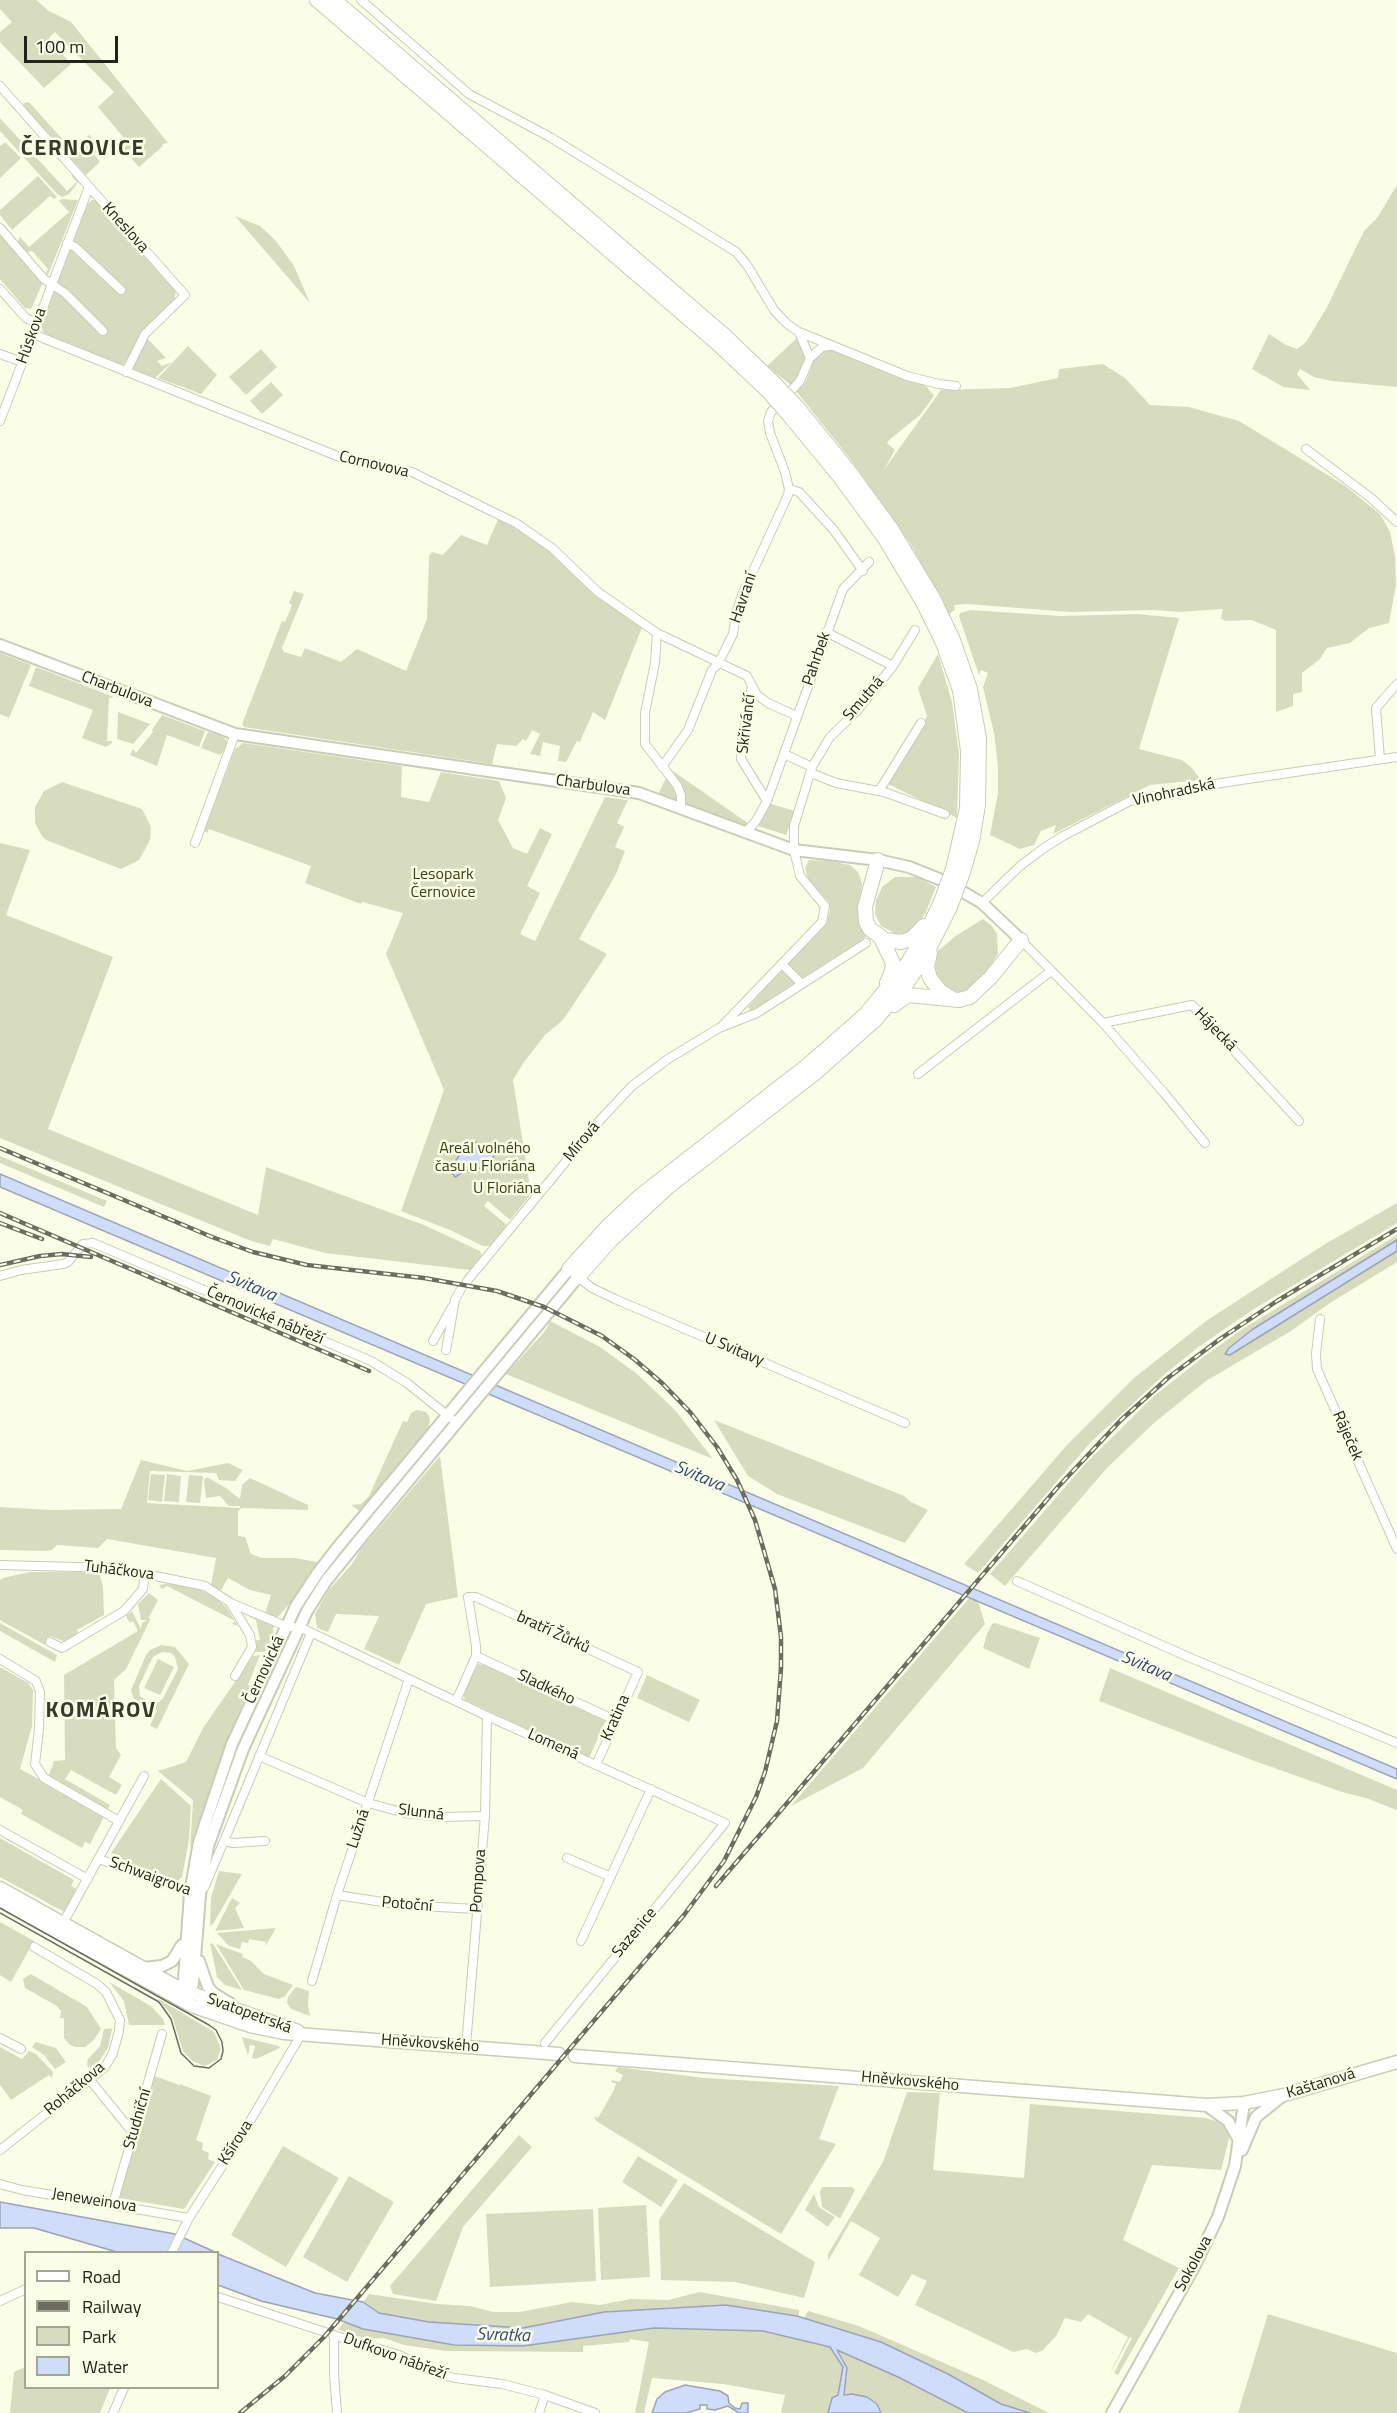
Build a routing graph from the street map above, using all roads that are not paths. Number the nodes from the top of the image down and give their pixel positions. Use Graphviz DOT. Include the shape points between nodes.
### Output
graph roads {
  1 [pos="317,0"];
  2 [pos="334,0"];
  3 [pos="361,0"];
  4 [pos="0,86"];
  5 [pos="89,187"];
  6 [pos="0,228"];
  7 [pos="67,243"];
  8 [pos="51,284"];
  9 [pos="0,289"];
  10 [pos="121,290"];
  11 [pos="36,323"];
  12 [pos="103,331"];
  13 [pos="799,332"];
  14 [pos="33,334"];
  15 [pos="831,346"];
  16 [pos="0,354"];
  17 [pos="810,358"];
  18 [pos="22,362"];
  19 [pos="126,372"];
  20 [pos="956,386"];
  21 [pos="772,388"];
  22 [pos="0,421"];
  23 [pos="1306,449"];
  24 [pos="789,489"];
  25 [pos="1397,522"];
  26 [pos="869,562"];
  27 [pos="863,571"];
  28 [pos="915,630"];
  29 [pos="826,632"];
  30 [pos="657,633"];
  31 [pos="0,645"];
  32 [pos="718,664"];
  33 [pos="893,666"];
  34 [pos="747,676"];
  35 [pos="1397,684"];
  36 [pos="752,687"];
  37 [pos="797,716"];
  38 [pos="921,723"];
  39 [pos="235,734"];
  40 [pos="784,754"];
  41 [pos="1397,757"];
  42 [pos="1380,759"];
  43 [pos="662,767"];
  44 [pos="812,770"];
  45 [pos="879,791"];
  46 [pos="767,801"];
  47 [pos="681,808"];
  48 [pos="945,814"];
  49 [pos="745,833"];
  50 [pos="195,843"];
  51 [pos="794,850"];
  52 [pos="878,860"];
  53 [pos="939,879"];
  54 [pos="963,892"];
  55 [pos="981,903"];
  56 [pos="946,904"];
  57 [pos="881,938"];
  58 [pos="1021,940"];
  59 [pos="866,943"];
  60 [pos="932,944"];
  61 [pos="782,964"];
  62 [pos="1051,971"];
  63 [pos="802,984"];
  64 [pos="880,1000"];
  65 [pos="956,1000"];
  66 [pos="875,1020"];
  67 [pos="1103,1023"];
  68 [pos="719,1028"];
  69 [pos="918,1074"];
  70 [pos="1299,1121"];
  71 [pos="1205,1143"];
  72 [pos="573,1273"];
  73 [pos="0,1276"];
  74 [pos="455,1300"];
  75 [pos="1320,1319"];
  76 [pos="433,1341"];
  77 [pos="446,1350"];
  78 [pos="447,1415"];
  79 [pos="457,1423"];
  80 [pos="905,1423"];
  81 [pos="1397,1549"];
  82 [pos="0,1565"];
  83 [pos="145,1573"];
  84 [pos="1017,1581"];
  85 [pos="231,1603"];
  86 [pos="293,1627"];
  87 [pos="311,1633"];
  88 [pos="50,1642"];
  89 [pos="476,1656"];
  90 [pos="0,1659"];
  91 [pos="638,1672"];
  92 [pos="235,1676"];
  93 [pos="408,1679"];
  94 [pos="456,1701"];
  95 [pos="488,1716"];
  96 [pos="615,1720"];
  97 [pos="1397,1743"];
  98 [pos="259,1756"];
  99 [pos="596,1765"];
  100 [pos="144,1776"];
  101 [pos="651,1789"];
  102 [pos="368,1803"];
  103 [pos="484,1816"];
  104 [pos="119,1821"];
  105 [pos="726,1823"];
  106 [pos="0,1830"];
  107 [pos="224,1841"];
  108 [pos="266,1841"];
  109 [pos="567,1858"];
  110 [pos="99,1859"];
  111 [pos="611,1876"];
  112 [pos="87,1879"];
  113 [pos="0,1888"];
  114 [pos="195,1894"];
  115 [pos="337,1895"];
  116 [pos="0,1901"];
  117 [pos="477,1909"];
  118 [pos="63,1923"];
  119 [pos="191,1935"];
  120 [pos="581,1941"];
  121 [pos="34,1947"];
  122 [pos="142,1968"];
  123 [pos="312,1980"];
  124 [pos="183,1995"];
  125 [pos="252,2015"];
  126 [pos="302,2033"];
  127 [pos="162,2034"];
  128 [pos="0,2037"];
  129 [pos="545,2043"];
  130 [pos="466,2046"];
  131 [pos="21,2049"];
  132 [pos="559,2054"];
  133 [pos="575,2056"];
  134 [pos="1397,2062"];
  135 [pos="90,2080"];
  136 [pos="1284,2095"];
  137 [pos="1244,2103"];
  138 [pos="1206,2105"];
  139 [pos="134,2133"];
  140 [pos="1239,2140"];
  141 [pos="0,2150"];
  142 [pos="1234,2166"];
  143 [pos="0,2184"];
  144 [pos="113,2204"];
  145 [pos="189,2218"];
  146 [pos="173,2251"];
  147 [pos="24,2290"];
  148 [pos="219,2297"];
  149 [pos="0,2301"];
  150 [pos="331,2334"];
  151 [pos="124,2389"];
  152 [pos="545,2395"];
  153 [pos="113,2413"];
  154 [pos="337,2413"];
  155 [pos="539,2413"];
  156 [pos="595,2413"];
  157 [pos="1112,2413"];
  1 -- 21 [label="highway"];
  2 -- 21 [label="highway" via="724,336"];
  3 -- 13 [label="street" via="469,94 566,146 736,252 774,310"];
  4 -- 5 [label="street, Kneslova"];
  5 -- 7 [label="street, Húskova"];
  5 -- 19 [label="street, Kneslova" via="185,295 145,334"];
  6 -- 8 [label="street"];
  7 -- 8 [label="street, Húskova"];
  7 -- 10 [label="street"];
  8 -- 11 [label="street, Húskova"];
  8 -- 12 [label="street, Húskova"];
  9 -- 11 [label="street" via="26,318"];
  11 -- 14 [label="street, Húskova"];
  13 -- 15 [label="street"];
  13 -- 17 [label="street"];
  14 -- 18 [label="street, Húskova"];
  14 -- 19 [label="street, Cornovova"];
  15 -- 17 [label="street" via="822,347"];
  15 -- 20 [label="street" via="907,376"];
  16 -- 18 [label="street"];
  17 -- 24 [label="street" via="795,388 771,412 768,421"];
  18 -- 22 [label="street, Húskova"];
  19 -- 30 [label="street, Cornovova" via="347,460 412,472 516,523 552,548 598,592"];
  21 -- 56 [label="highway, bridge" via="884,537 924,604 960,690 969,757 965,823 958,871"];
  23 -- 25 [label="street"];
  24 -- 27 [label="street" via="799,492 833,529"];
  24 -- 32 [label="street, Havraní" via="742,595 733,634"];
  26 -- 27 [label="street, Pahrbek"];
  27 -- 29 [label="street, Pahrbek" via="843,589"];
  28 -- 33 [label="street, Smutná"];
  29 -- 33 [label="street"];
  29 -- 37 [label="street, Pahrbek"];
  30 -- 32 [label="street, Cornovova"];
  30 -- 43 [label="street" via="643,731 645,744"];
  31 -- 39 [label="street, Charbulova"];
  32 -- 34 [label="street, Cornovova"];
  32 -- 43 [label="street, Havraní" via="711,670 688,730"];
  33 -- 44 [label="street, Smutná" via="830,737"];
  34 -- 36 [label="street, Skřivánčí"];
  35 -- 42 [label="street" via="1376,708"];
  36 -- 37 [label="street" via="768,703"];
  36 -- 46 [label="street, Skřivánčí" via="741,759"];
  37 -- 40 [label="street, Pahrbek"];
  38 -- 45 [label="street"];
  39 -- 47 [label="street, Charbulova" via="639,793"];
  39 -- 50 [label="street"];
  40 -- 44 [label="street"];
  40 -- 46 [label="street, Pahrbek"];
  41 -- 42 [label="street, Vinohradská"];
  42 -- 55 [label="street, Vinohradská" via="1130,801 1044,848"];
  43 -- 47 [label="street" via="677,784"];
  44 -- 45 [label="street" via="836,783"];
  44 -- 51 [label="street, Smutná" via="794,826"];
  45 -- 48 [label="street"];
  46 -- 49 [label="street, Pahrbek"];
  47 -- 49 [label="street, Charbulova"];
  49 -- 51 [label="street, Charbulova"];
  51 -- 52 [label="street, Charbulova"];
  51 -- 61 [label="street, Smutná" via="800,876 821,900 825,913 822,922"];
  52 -- 53 [label="street, Charbulova"];
  52 -- 57 [label="highway" via="865,912 868,926"];
  54 -- 55 [label="street"];
  55 -- 58 [label="street"];
  56 -- 57 [label="highway" via="911,939 896,942"];
  56 -- 60 [label="highway"];
  56 -- 64 [label="highway"];
  57 -- 64 [label="highway" via="893,967"];
  58 -- 62 [label="street"];
  58 -- 65 [label="highway" via="974,994"];
  59 -- 63 [label="street"];
  60 -- 65 [label="highway" via="927,964 930,978 940,991"];
  60 -- 66 [label="highway" via="906,984"];
  61 -- 63 [label="street"];
  61 -- 68 [label="street"];
  62 -- 67 [label="street"];
  62 -- 69 [label="street"];
  63 -- 68 [label="street" via="757,1013"];
  64 -- 72 [label="highway" via="817,1058 640,1196 609,1225"];
  65 -- 66 [label="highway" via="908,995"];
  66 -- 72 [label="highway" via="814,1074 668,1187"];
  67 -- 70 [label="street, Hájecká" via="1192,1005"];
  67 -- 71 [label="street"];
  68 -- 74 [label="street, Mírová" via="632,1086"];
  72 -- 78 [label="street, Černovická"];
  72 -- 79 [label="street, Černovická"];
  72 -- 80 [label="street, U Svitavy" via="615,1299"];
  73 -- 78 [label="street, Černovické nábřeží" via="68,1262 83,1244 93,1243 371,1361"];
  74 -- 76 [label="street, Mírová"];
  74 -- 77 [label="street, Mírová"];
  75 -- 81 [label="street, Ráječek" via="1317,1369"];
  78 -- 79 [label="street, Černovické nábřeží"];
  78 -- 86 [label="street, Černovická" via="316,1574"];
  79 -- 86 [label="street, Černovická" via="326,1581"];
  82 -- 83 [label="street, Tuháčkova" via="98,1567"];
  83 -- 85 [label="street, Tuháčkova" via="205,1586"];
  83 -- 88 [label="street" via="143,1589 124,1611 62,1648"];
  84 -- 97 [label="street"];
  85 -- 86 [label="street, Tuháčkova"];
  85 -- 92 [label="street, Tuháčkova" via="250,1635 252,1647"];
  86 -- 87 [label="street, Lomená"];
  86 -- 114 [label="street, Černovická" via="227,1791"];
  87 -- 93 [label="street, Lomená"];
  87 -- 98 [label="street, Černovická"];
  89 -- 91 [label="street, bratří Žůrků" via="468,1597 476,1597"];
  89 -- 94 [label="street"];
  89 -- 96 [label="street, Sladkého"];
  90 -- 104 [label="street" via="36,1681 40,1692 35,1764 44,1778"];
  91 -- 96 [label="street, Kratina"];
  93 -- 94 [label="street, Lomená"];
  93 -- 102 [label="street, Lužná"];
  94 -- 95 [label="street, Lomená"];
  95 -- 99 [label="street, Lomená"];
  95 -- 103 [label="street, Pompova"];
  96 -- 99 [label="street, Kratina"];
  98 -- 102 [label="street, Slunná"];
  98 -- 107 [label="street, Černovická"];
  99 -- 101 [label="street, Lomená"];
  100 -- 104 [label="street"];
  101 -- 105 [label="street, Lomená"];
  101 -- 111 [label="street"];
  102 -- 103 [label="street, Slunná" via="430,1816"];
  102 -- 115 [label="street, Lužná"];
  103 -- 117 [label="street, Pompova"];
  104 -- 110 [label="street"];
  105 -- 129 [label="street, Sazenice"];
  106 -- 112 [label="street"];
  107 -- 108 [label="street"];
  107 -- 114 [label="street, Černovická"];
  109 -- 111 [label="street"];
  110 -- 112 [label="street"];
  110 -- 114 [label="street, Schwaigrova"];
  111 -- 120 [label="street"];
  112 -- 118 [label="street"];
  113 -- 118 [label="main road, Svatopetrská"];
  114 -- 119 [label="street, Černovická"];
  115 -- 117 [label="street, Potoční" via="402,1905"];
  115 -- 123 [label="street, Lužná"];
  116 -- 124 [label="main road, Svatopetrská"];
  117 -- 130 [label="street, Pompova"];
  118 -- 122 [label="main road, Svatopetrská"];
  119 -- 122 [label="street" via="172,1961"];
  119 -- 124 [label="street" via="194,1977"];
  119 -- 125 [label="street" via="208,1987"];
  121 -- 135 [label="street, Roháčkova" via="97,1984 114,2006 120,2026 113,2053"];
  122 -- 124 [label="main road, Svatopetrská"];
  124 -- 125 [label="main road, Svatopetrská"];
  124 -- 126 [label="main road, Svatopetrská" via="250,2026"];
  125 -- 126 [label="main road, Svatopetrská"];
  126 -- 130 [label="main road, Hněvkovského"];
  126 -- 145 [label="street, Kšírova"];
  127 -- 139 [label="street, Studniční"];
  128 -- 131 [label="street"];
  130 -- 132 [label="main road, Hněvkovského"];
  133 -- 138 [label="main road, Hněvkovského"];
  134 -- 136 [label="main road, Kaštanová"];
  135 -- 139 [label="street"];
  135 -- 141 [label="street, Roháčkova"];
  136 -- 137 [label="main road, Kaštanová"];
  136 -- 142 [label="street" via="1256,2117"];
  137 -- 138 [label="main road, Hněvkovského"];
  137 -- 140 [label="street, Sokolova"];
  138 -- 140 [label="street" via="1228,2121"];
  139 -- 144 [label="street, Studniční"];
  140 -- 142 [label="street, Sokolova"];
  142 -- 157 [label="street, Sokolova" via="1218,2217 1194,2267"];
  143 -- 144 [label="street, Jeneweinova"];
  144 -- 145 [label="street, Jeneweinova"];
  145 -- 146 [label="street, Kšírova"];
  147 -- 149 [label="street"];
  148 -- 150 [label="street, Dufkovo nábřeží"];
  150 -- 152 [label="street, Dufkovo nábřeží" via="399,2355 436,2373"];
  150 -- 154 [label="street"];
  151 -- 153 [label="street"];
  152 -- 155 [label="street"];
  152 -- 156 [label="street, Dufkovo nábřeží"];
}
